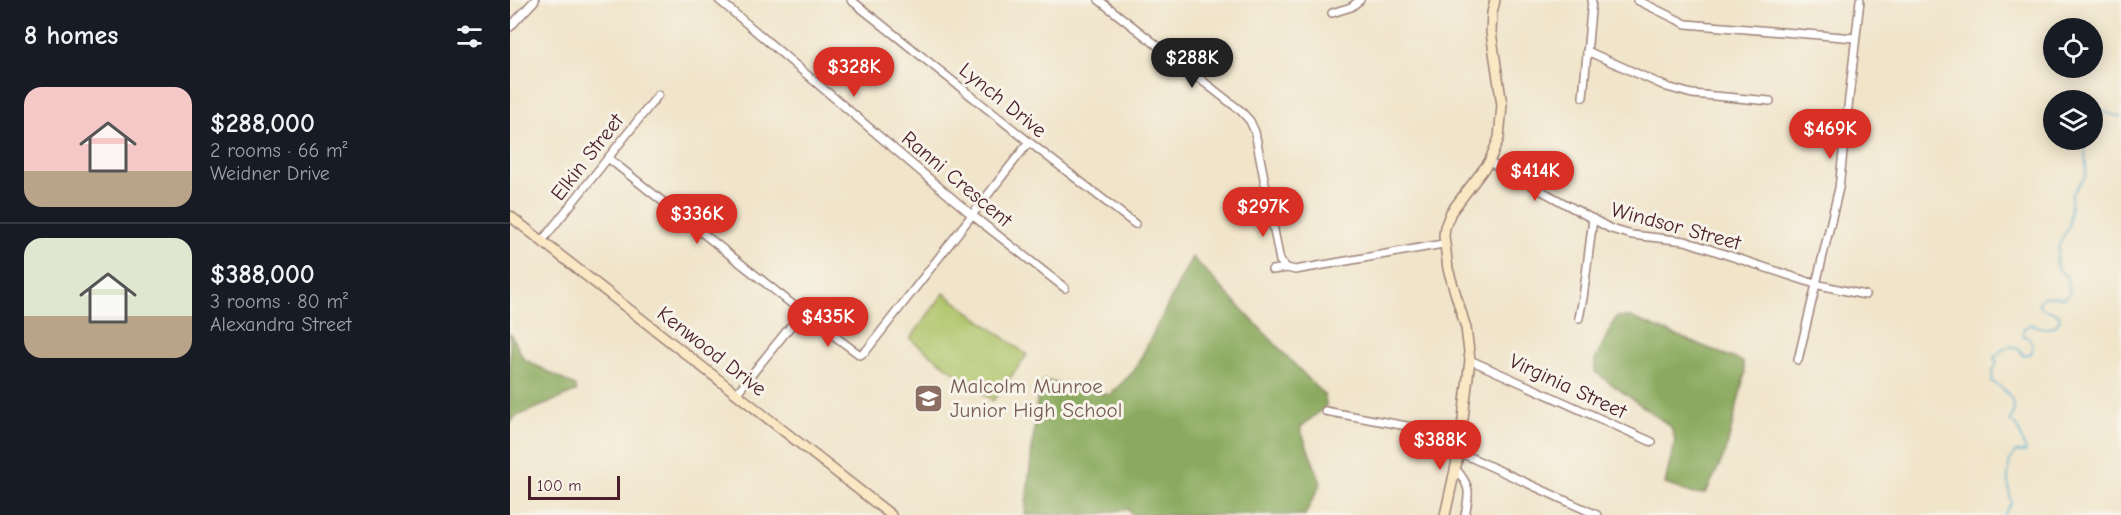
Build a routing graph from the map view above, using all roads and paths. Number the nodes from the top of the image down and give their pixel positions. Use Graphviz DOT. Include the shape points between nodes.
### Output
graph roads {
  1 [pos="535,0"];
  2 [pos="719,0"];
  3 [pos="851,0"];
  4 [pos="1099,0"];
  5 [pos="1360,0"];
  6 [pos="1495,0"];
  7 [pos="1592,0"];
  8 [pos="1637,0"];
  9 [pos="1860,0"];
  10 [pos="1332,13"];
  11 [pos="510,27"];
  12 [pos="1855,38"];
  13 [pos="1587,51"];
  14 [pos="658,95"];
  15 [pos="1583,97"];
  16 [pos="1770,101"];
  17 [pos="1029,142"];
  18 [pos="608,158"];
  19 [pos="1489,162"];
  20 [pos="972,215"];
  21 [pos="510,216"];
  22 [pos="1593,219"];
  23 [pos="1135,224"];
  24 [pos="542,241"];
  25 [pos="1443,244"];
  26 [pos="1287,268"];
  27 [pos="1272,270"];
  28 [pos="1815,284"];
  29 [pos="1065,288"];
  30 [pos="1865,295"];
  31 [pos="802,312"];
  32 [pos="1578,318"];
  33 [pos="1470,360"];
  34 [pos="1798,360"];
  35 [pos="736,394"];
  36 [pos="1324,411"];
  37 [pos="1461,436"];
  38 [pos="1652,442"];
  39 [pos="1459,452"];
  40 [pos="1455,468"];
  41 [pos="891,515"];
  42 [pos="1445,515"];
  43 [pos="1465,515"];
  44 [pos="1597,515"];
  1 -- 11 [label="street"];
  2 -- 20 [label="street, Ranni Crescent"];
  3 -- 17 [label="street, Lynch Drive"];
  4 -- 26 [label="street" via="1250,121 1281,261"];
  5 -- 10 [label="street"];
  6 -- 19 [label="main road" via="1491,32 1501,88 1502,122"];
  7 -- 13 [label="street"];
  8 -- 12 [label="street" via="1686,24"];
  9 -- 12 [label="street"];
  12 -- 28 [label="street" via="1839,188"];
  13 -- 15 [label="street"];
  13 -- 16 [label="street" via="1681,91"];
  14 -- 18 [label="street, Elkin Street"];
  17 -- 20 [label="street"];
  17 -- 23 [label="street, Lynch Drive"];
  18 -- 24 [label="street, Elkin Street"];
  18 -- 31 [label="street"];
  19 -- 22 [label="street, Windsor Street"];
  19 -- 25 [label="main road" via="1451,212"];
  20 -- 29 [label="street, Ranni Crescent"];
  20 -- 31 [label="street" via="863,355 856,354"];
  21 -- 24 [label="main road, Kenwood Drive"];
  22 -- 28 [label="street, Windsor Street" via="1611,229 1684,242"];
  22 -- 32 [label="street"];
  24 -- 35 [label="main road, Kenwood Drive"];
  25 -- 26 [label="street" via="1295,270"];
  25 -- 33 [label="main road" via="1466,328"];
  26 -- 27 [label="street"];
  28 -- 30 [label="street, Windsor Street"];
  28 -- 34 [label="street"];
  31 -- 35 [label="street"];
  33 -- 37 [label="main road"];
  33 -- 38 [label="street, Virginia Street"];
  35 -- 41 [label="main road, Kenwood Drive"];
  36 -- 37 [label="street"];
  37 -- 39 [label="main road"];
  39 -- 40 [label="main road"];
  39 -- 44 [label="street"];
  40 -- 42 [label="main road"];
  40 -- 43 [label="street" via="1469,492"];
}
